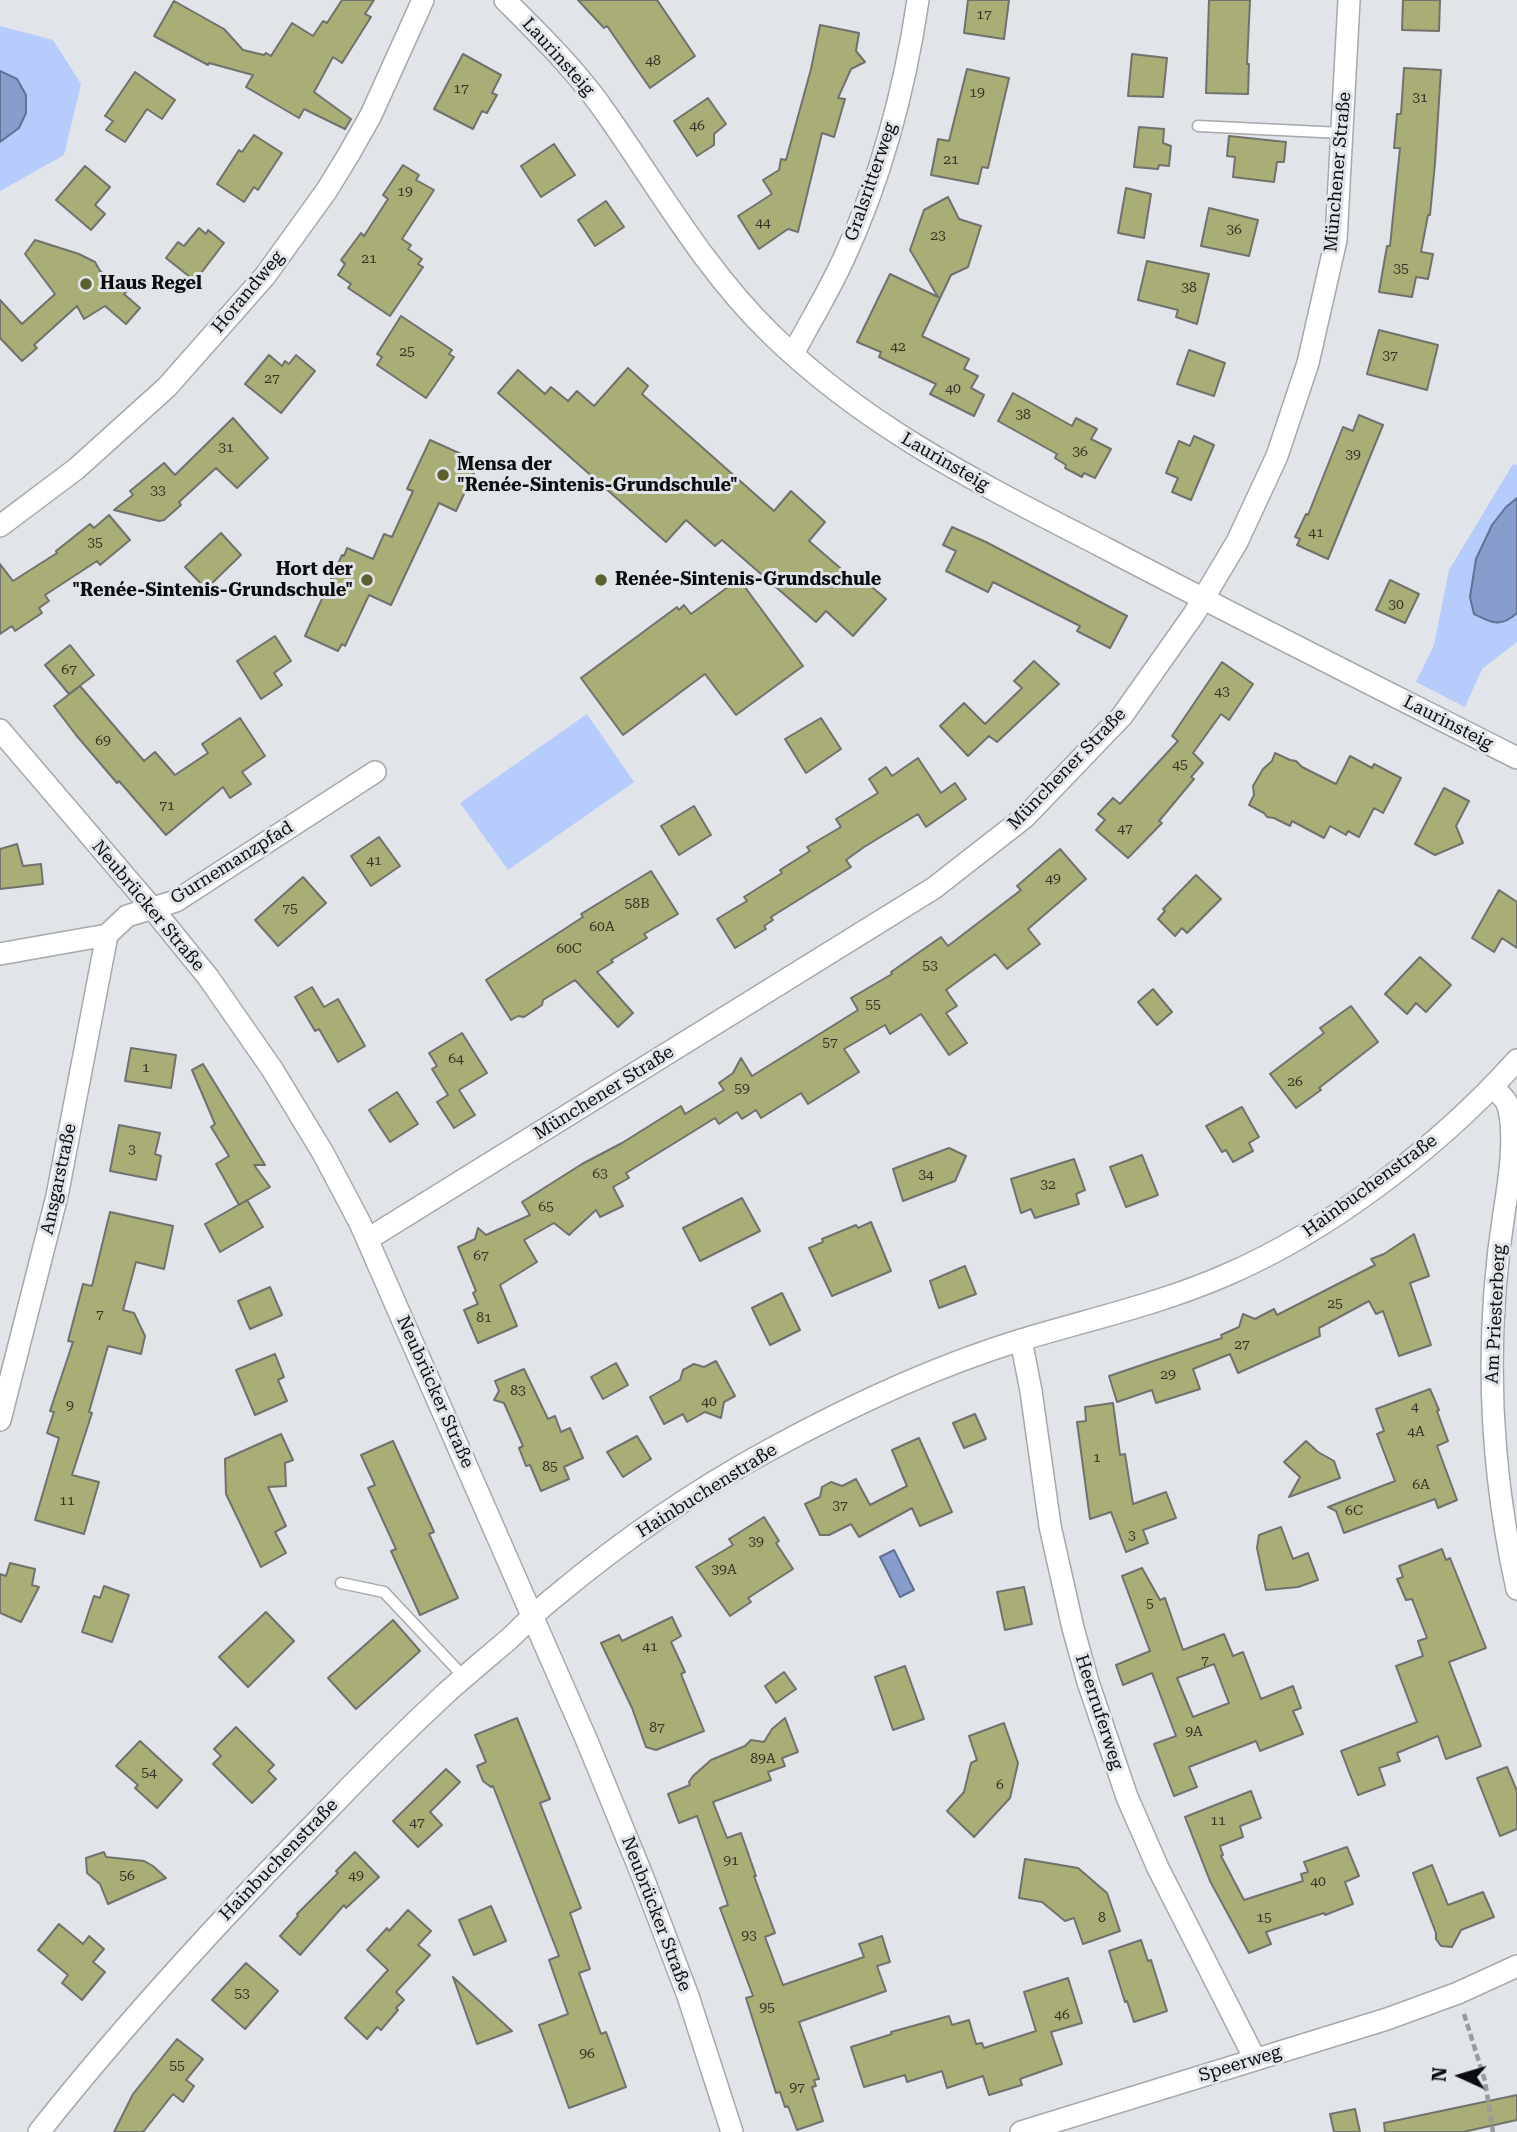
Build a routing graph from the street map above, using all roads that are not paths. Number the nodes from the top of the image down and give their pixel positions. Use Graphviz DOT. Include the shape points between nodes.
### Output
graph roads {
  1 [pos="424,0"];
  2 [pos="505,0"];
  3 [pos="918,0"];
  4 [pos="1349,0"];
  5 [pos="1198,126"];
  6 [pos="1342,133"];
  7 [pos="793,354"];
  8 [pos="0,526"];
  9 [pos="1203,598"];
  10 [pos="0,730"];
  11 [pos="1517,758"];
  12 [pos="375,772"];
  13 [pos="152,908"];
  14 [pos="107,935"];
  15 [pos="0,954"];
  16 [pos="1517,1060"];
  17 [pos="1493,1087"];
  18 [pos="368,1239"];
  19 [pos="1021,1340"];
  20 [pos="0,1420"];
  21 [pos="341,1583"];
  22 [pos="1517,1589"];
  23 [pos="533,1617"];
  24 [pos="464,1677"];
  25 [pos="1517,1966"];
  26 [pos="1255,2059"];
  27 [pos="39,2132"];
  28 [pos="732,2132"];
  29 [pos="1021,2132"];
  1 -- 8 [label="street, Horandweg" via="349,154 265,276 167,387 76,469"];
  2 -- 7 [label="street, Laurinsteig" via="559,54 607,113 701,253"];
  3 -- 7 [label="street, Gralsritterweg" via="894,119 862,216"];
  4 -- 6 [label="street, Münchener Straße"];
  5 -- 6 [label="lane"];
  6 -- 9 [label="street, Münchener Straße" via="1336,240 1308,363 1278,456 1237,542"];
  7 -- 9 [label="street, Laurinsteig" via="870,417 931,456"];
  9 -- 11 [label="street, Laurinsteig"];
  9 -- 18 [label="street, Münchener Straße" via="1122,716 1025,817 945,881"];
  10 -- 13 [label="street, Neubrücker Straße"];
  12 -- 13 [label="street, Gurnemanzpfad" via="176,901"];
  13 -- 14 [label="street, Gurnemanzpfad" via="127,916"];
  13 -- 18 [label="street, Neubrücker Straße" via="208,977 272,1069"];
  14 -- 15 [label="street, Gurnemanzpfad"];
  14 -- 20 [label="street, Ansgarstraße" via="57,1196"];
  16 -- 17 [label="street, Hainbuchenstraße"];
  17 -- 19 [label="street, Hainbuchenstraße" via="1412,1158 1293,1242 1174,1295"];
  17 -- 22 [label="street, Am Priesterberg" via="1507,1102 1513,1125 1514,1152 1492,1310 1490,1379 1502,1508"];
  18 -- 23 [label="street, Neubrücker Straße"];
  19 -- 23 [label="street, Hainbuchenstraße" via="925,1374 772,1449 683,1502 597,1563"];
  19 -- 26 [label="street, Heerruferweg" via="1050,1526 1088,1682 1127,1797 1158,1868"];
  21 -- 24 [label="lane" via="384,1592"];
  23 -- 24 [label="street, Hainbuchenstraße"];
  23 -- 28 [label="street, Neubrücker Straße" via="642,1875"];
  24 -- 27 [label="street, Hainbuchenstraße" via="251,1887"];
  25 -- 26 [label="street, Speerweg" via="1387,2019"];
  26 -- 29 [label="street, Speerweg"];
}
